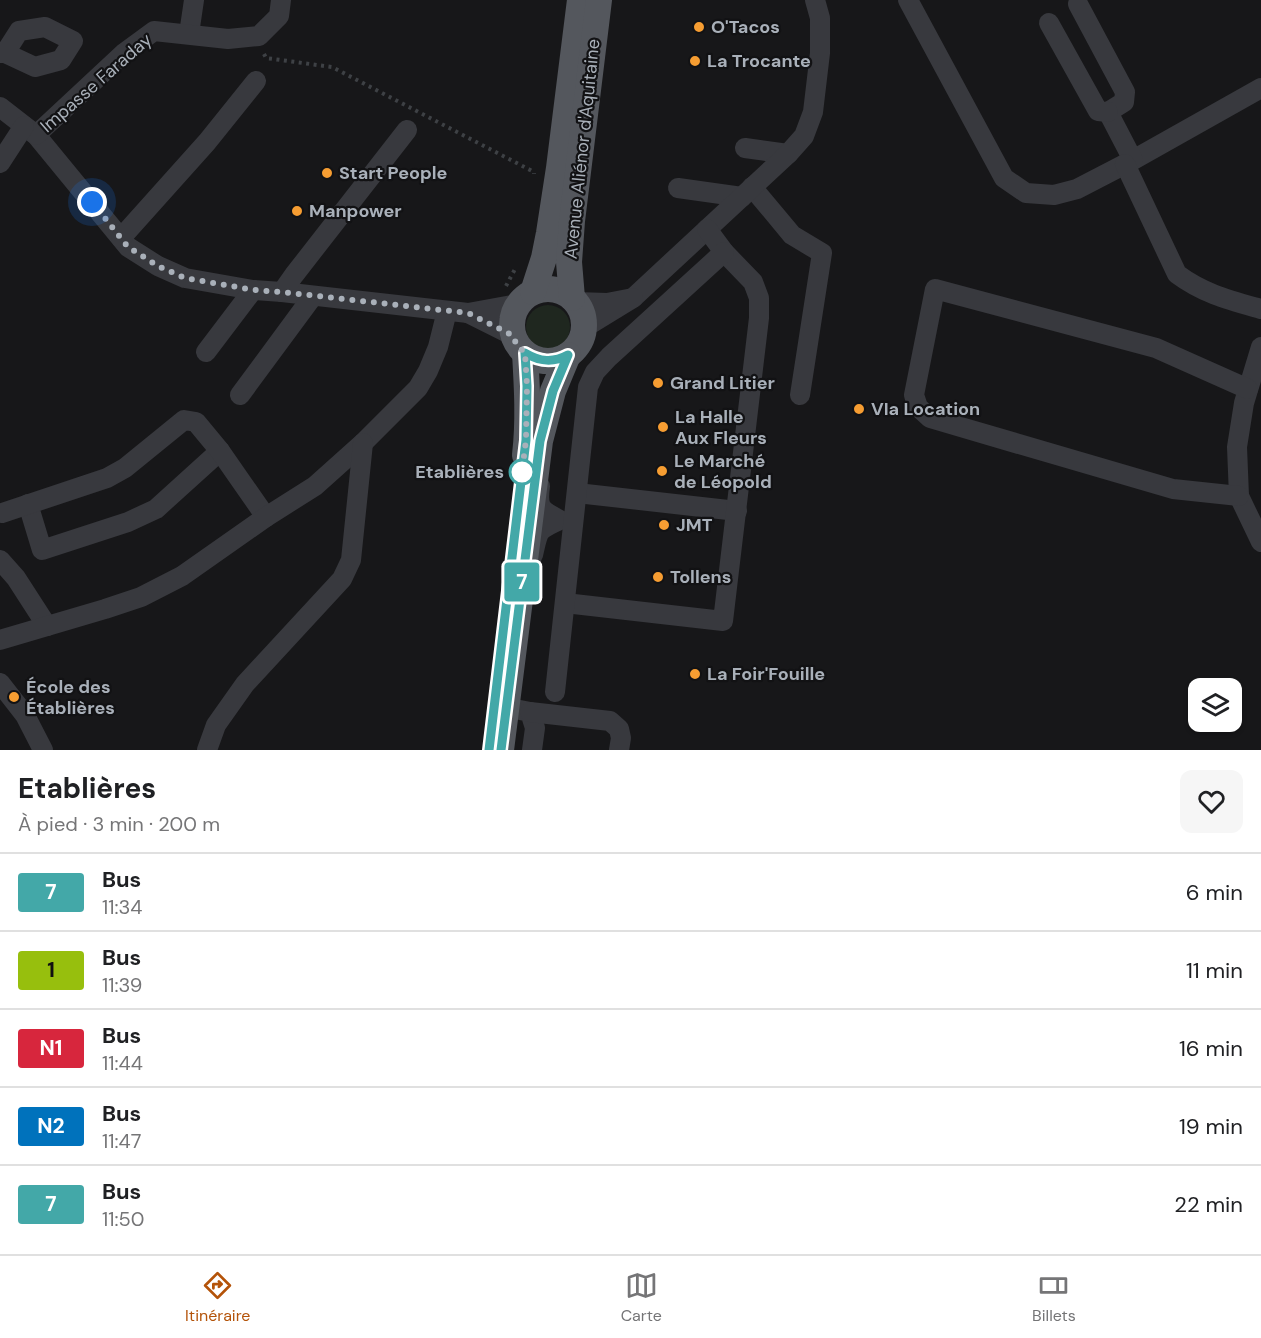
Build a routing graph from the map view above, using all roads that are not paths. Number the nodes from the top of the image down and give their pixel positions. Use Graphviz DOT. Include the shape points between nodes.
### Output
graph roads {
  1 [pos="194,0"];
  2 [pos="281,0"];
  3 [pos="580,0"];
  4 [pos="599,0"];
  5 [pos="815,0"];
  6 [pos="908,0"];
  7 [pos="1078,4"];
  8 [pos="1049,23"];
  9 [pos="189,34"];
  10 [pos="256,81"];
  11 [pos="1261,88"];
  12 [pos="0,107"];
  13 [pos="1108,112"];
  14 [pos="30,130"];
  15 [pos="407,130"];
  16 [pos="746,148"];
  17 [pos="788,154"];
  18 [pos="1129,162"];
  19 [pos="0,163"];
  20 [pos="678,188"];
  21 [pos="747,192"];
  22 [pos="707,229"];
  23 [pos="121,238"];
  24 [pos="724,252"];
  25 [pos="254,290"];
  26 [pos="282,292"];
  27 [pos="313,296"];
  28 [pos="518,296"];
  29 [pos="633,298"];
  30 [pos="574,300"];
  31 [pos="1261,309"];
  32 [pos="447,311"];
  33 [pos="468,313"];
  34 [pos="584,328"];
  35 [pos="519,344"];
  36 [pos="1261,347"];
  37 [pos="206,352"];
  38 [pos="568,355"];
  39 [pos="1248,388"];
  40 [pos="240,395"];
  41 [pos="800,395"];
  42 [pos="548,407"];
  43 [pos="363,443"];
  44 [pos="220,451"];
  45 [pos="577,493"];
  46 [pos="1239,496"];
  47 [pos="28,504"];
  48 [pos="737,511"];
  49 [pos="2,513"];
  50 [pos="266,517"];
  51 [pos="567,520"];
  52 [pos="1261,542"];
  53 [pos="0,560"];
  54 [pos="521,595"];
  55 [pos="565,603"];
  56 [pos="47,626"];
  57 [pos="0,640"];
  58 [pos="0,683"];
  59 [pos="555,692"];
  60 [pos="518,709"];
  61 [pos="43,750"];
  62 [pos="207,750"];
  63 [pos="489,750"];
  64 [pos="501,750"];
  65 [pos="532,750"];
  66 [pos="619,750"];
  1 -- 9 [label="street"];
  2 -- 9 [label="street, Impasse Faraday" via="279,16 259,36 228,39"];
  3 -- 28 [label="main road, Avenue Aliénor d'Aquitaine" via="544,258"];
  4 -- 30 [label="main road, Avenue Aliénor d'Aquitaine" via="572,221 569,261"];
  5 -- 17 [label="street" via="820,18 820,53 813,112 804,136"];
  6 -- 18 [label="street" via="1004,178 1026,193 1054,195 1077,189"];
  7 -- 13 [label="street" via="1125,92 1124,102"];
  8 -- 13 [label="street" via="1098,111"];
  9 -- 14 [label="street, Impasse Faraday" via="154,31"];
  10 -- 23 [label="street"];
  11 -- 18 [label="street"];
  12 -- 14 [label="street"];
  13 -- 18 [label="street"];
  14 -- 19 [label="street, Impasse Faraday"];
  14 -- 23 [label="street"];
  15 -- 26 [label="street"];
  16 -- 17 [label="street"];
  17 -- 21 [label="street"];
  18 -- 31 [label="street" via="1177,274 1215,296"];
  20 -- 21 [label="street"];
  21 -- 22 [label="street"];
  21 -- 41 [label="street" via="792,235 822,253"];
  22 -- 24 [label="street"];
  22 -- 29 [label="street"];
  23 -- 25 [label="street" via="158,266 185,278"];
  24 -- 45 [label="street" via="595,372 588,387"];
  24 -- 48 [label="street" via="753,282 759,298"];
  25 -- 26 [label="street"];
  25 -- 37 [label="street"];
  26 -- 27 [label="street"];
  27 -- 32 [label="street"];
  27 -- 40 [label="street"];
  28 -- 30 [label="main road" via="553,289"];
  28 -- 33 [label="street"];
  28 -- 35 [label="main road" via="511,324"];
  29 -- 30 [label="street" via="607,303"];
  29 -- 34 [label="street"];
  30 -- 34 [label="main road" via="581,310"];
  32 -- 33 [label="street"];
  32 -- 43 [label="street" via="438,347 418,388"];
  33 -- 35 [label="street"];
  34 -- 38 [label="main road" via="582,338"];
  35 -- 38 [label="main road" via="535,359 558,360"];
  35 -- 63 [label="main road" via="527,386 526,440"];
  36 -- 39 [label="street"];
  38 -- 42 [label="main road"];
  39 -- 46 [label="street" via="1237,447"];
  39 -- 46 [label="street" via="1156,348 935,289 914,394 918,407 930,418 1173,489"];
  42 -- 51 [label="street" via="538,501 544,512"];
  42 -- 54 [label="main road" via="540,441"];
  43 -- 50 [label="street" via="315,486"];
  43 -- 62 [label="street" via="351,560 342,579 245,684 216,724"];
  44 -- 47 [label="street" via="196,422 184,420 107,478"];
  44 -- 47 [label="street" via="156,509 42,550"];
  44 -- 50 [label="street"];
  45 -- 48 [label="street"];
  45 -- 51 [label="street"];
  46 -- 52 [label="street"];
  47 -- 49 [label="street"];
  48 -- 55 [label="street" via="723,621"];
  50 -- 56 [label="street" via="182,576 141,597"];
  51 -- 54 [label="street" via="545,527 537,535"];
  51 -- 55 [label="street"];
  53 -- 56 [label="street"];
  54 -- 60 [label="main road"];
  55 -- 59 [label="street"];
  56 -- 57 [label="street"];
  58 -- 61 [label="street" via="25,715"];
  60 -- 64 [label="main road"];
  60 -- 65 [label="street" via="535,728"];
  60 -- 66 [label="street" via="610,721 620,729"];
}
